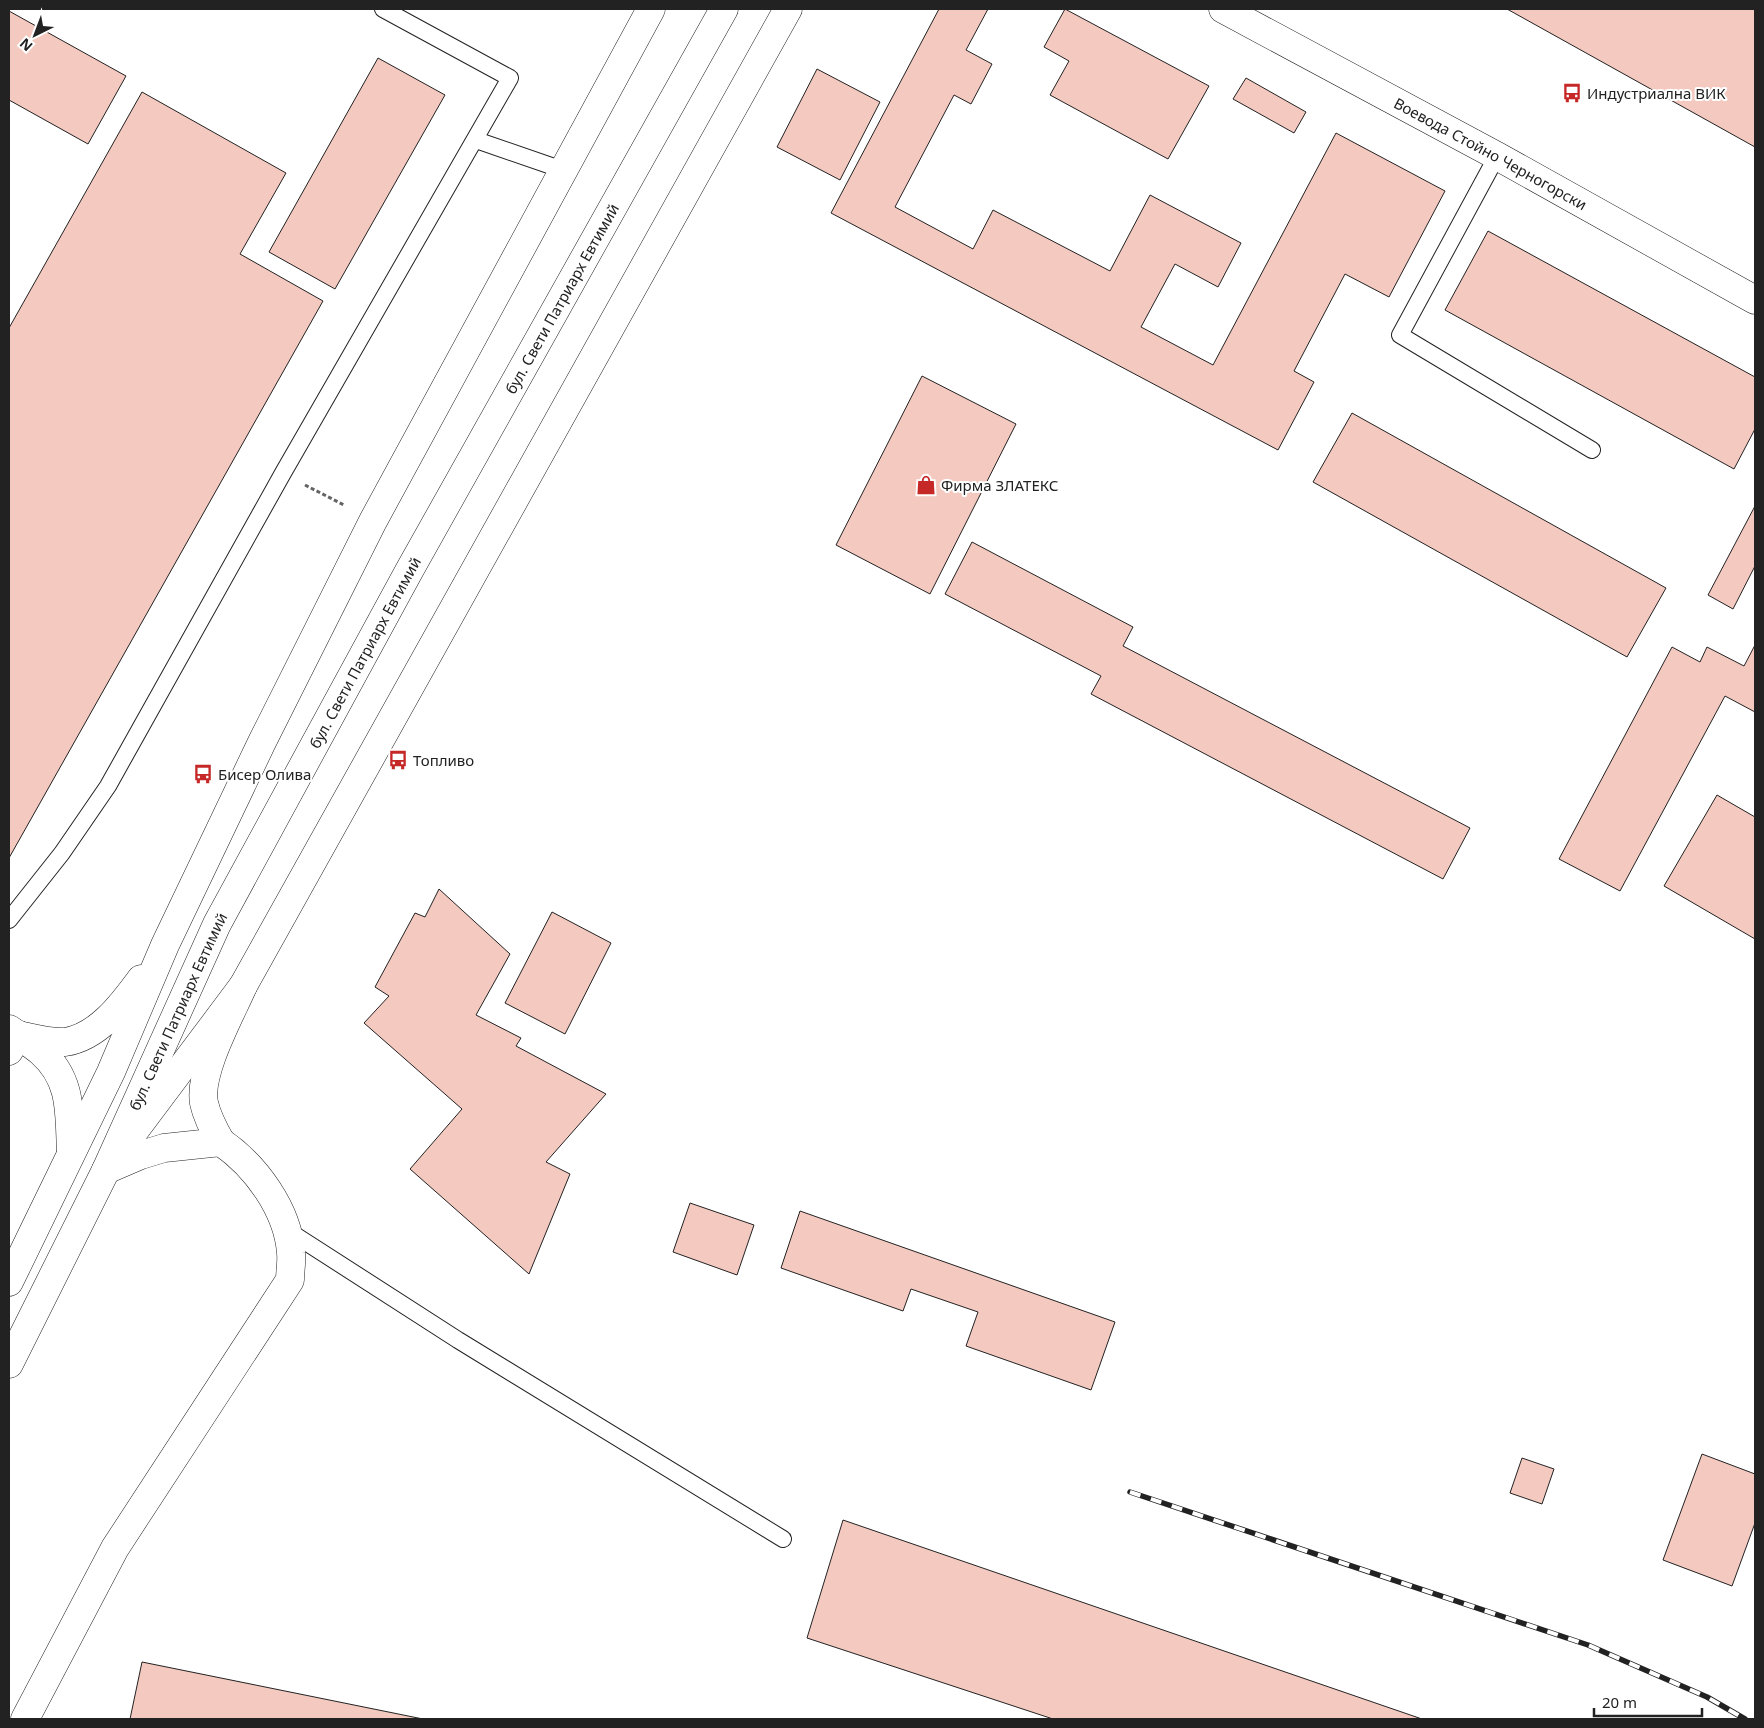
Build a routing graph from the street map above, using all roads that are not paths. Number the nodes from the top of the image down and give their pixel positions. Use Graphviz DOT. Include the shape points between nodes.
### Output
graph roads {
  1 [pos="383,9"];
  2 [pos="651,9"];
  3 [pos="724,9"];
  4 [pos="788,9"];
  5 [pos="1223,9"];
  6 [pos="476,140"];
  7 [pos="1497,156"];
  8 [pos="563,170"];
  9 [pos="1755,300"];
  10 [pos="1592,450"];
  11 [pos="9,920"];
  12 [pos="165,945"];
  13 [pos="243,986"];
  14 [pos="12,1038"];
  15 [pos="221,1142"];
  16 [pos="71,1157"];
  17 [pos="106,1170"];
  18 [pos="287,1230"];
  19 [pos="9,1282"];
  20 [pos="9,1364"];
  21 [pos="783,1539"];
  22 [pos="25,1719"];
  1 -- 6 [label="lane" via="510,78"];
  2 -- 8 [label="main road"];
  3 -- 17 [label="main road, бул. Свети Патриарх Евтимий" via="409,571 217,924"];
  4 -- 13 [label="main road"];
  5 -- 7 [label="main road, Воевода Стойно Черногорски"];
  6 -- 8 [label="lane"];
  6 -- 11 [label="lane" via="283,473 108,786 62,853"];
  7 -- 9 [label="main road, Воевода Стойно Черногорски"];
  7 -- 10 [label="lane" via="1400,335"];
  8 -- 12 [label="main road" via="373,521"];
  12 -- 14 [label="main road" via="125,1001 83,1037 63,1042"];
  12 -- 16 [label="main road"];
  13 -- 15 [label="main road" via="205,1080 204,1102"];
  13 -- 17 [label="main road"];
  14 -- 16 [label="main road" via="42,1053 60,1074 68,1098"];
  15 -- 17 [label="main road" via="164,1148"];
  15 -- 18 [label="main road" via="237,1153 266,1189 279,1208"];
  16 -- 19 [label="main road"];
  17 -- 20 [label="main road, бул. Свети Патриарх Евтимий"];
  18 -- 21 [label="lane" via="458,1340"];
  18 -- 22 [label="main road" via="291,1254 290,1280 115,1548"];
}
